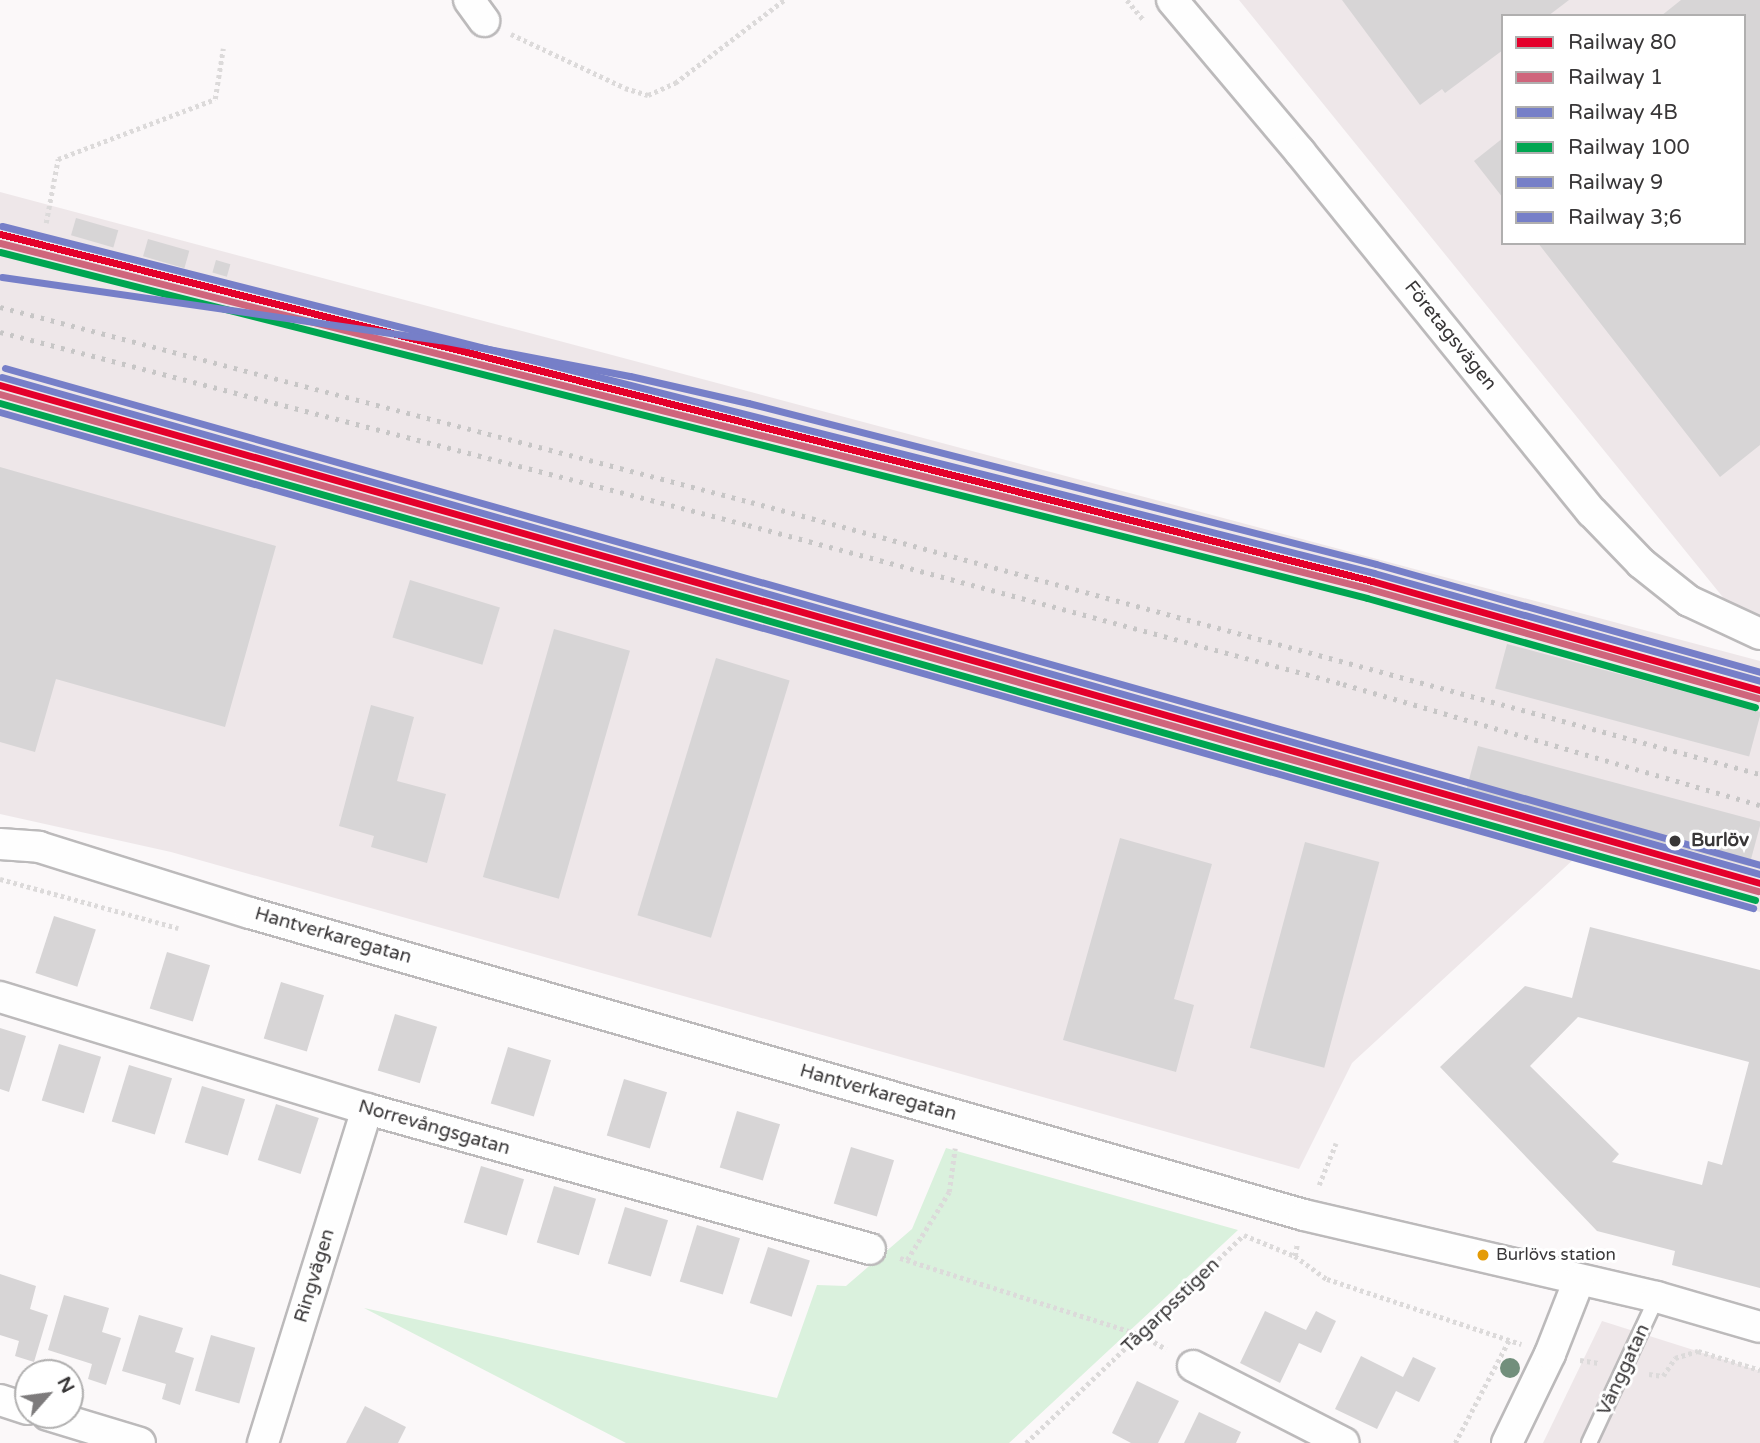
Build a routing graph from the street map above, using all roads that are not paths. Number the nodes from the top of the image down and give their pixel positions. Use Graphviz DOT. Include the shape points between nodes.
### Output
graph roads {
  1 [pos="1172,0"];
  2 [pos="1760,634"];
  3 [pos="0,844"];
  4 [pos="0,997"];
  5 [pos="367,1109"];
  6 [pos="870,1249"];
  7 [pos="1578,1279"];
  8 [pos="1657,1297"];
  9 [pos="1760,1327"];
  10 [pos="1194,1366"];
  11 [pos="84,1426"];
  12 [pos="141,1443"];
  13 [pos="263,1443"];
  14 [pos="1344,1443"];
  15 [pos="1507,1443"];
  16 [pos="1590,1443"];
  1 -- 2 [label="street, Företagsvägen" via="1592,512 1641,563 1689,601"];
  3 -- 7 [label="street, Hantverkaregatan" via="39,847 250,913 1304,1215"];
  4 -- 5 [label="street, Norrevångsgatan"];
  5 -- 6 [label="street, Norrevångsgatan"];
  5 -- 13 [label="street, Ringvägen"];
  7 -- 8 [label="street, Hantverkaregatan"];
  7 -- 15 [label="street" via="1550,1354"];
  8 -- 9 [label="street, Hantverkaregatan"];
  8 -- 16 [label="lane, Vånggatan"];
  10 -- 14 [label="street"];
  11 -- 12 [label="street"];
}
